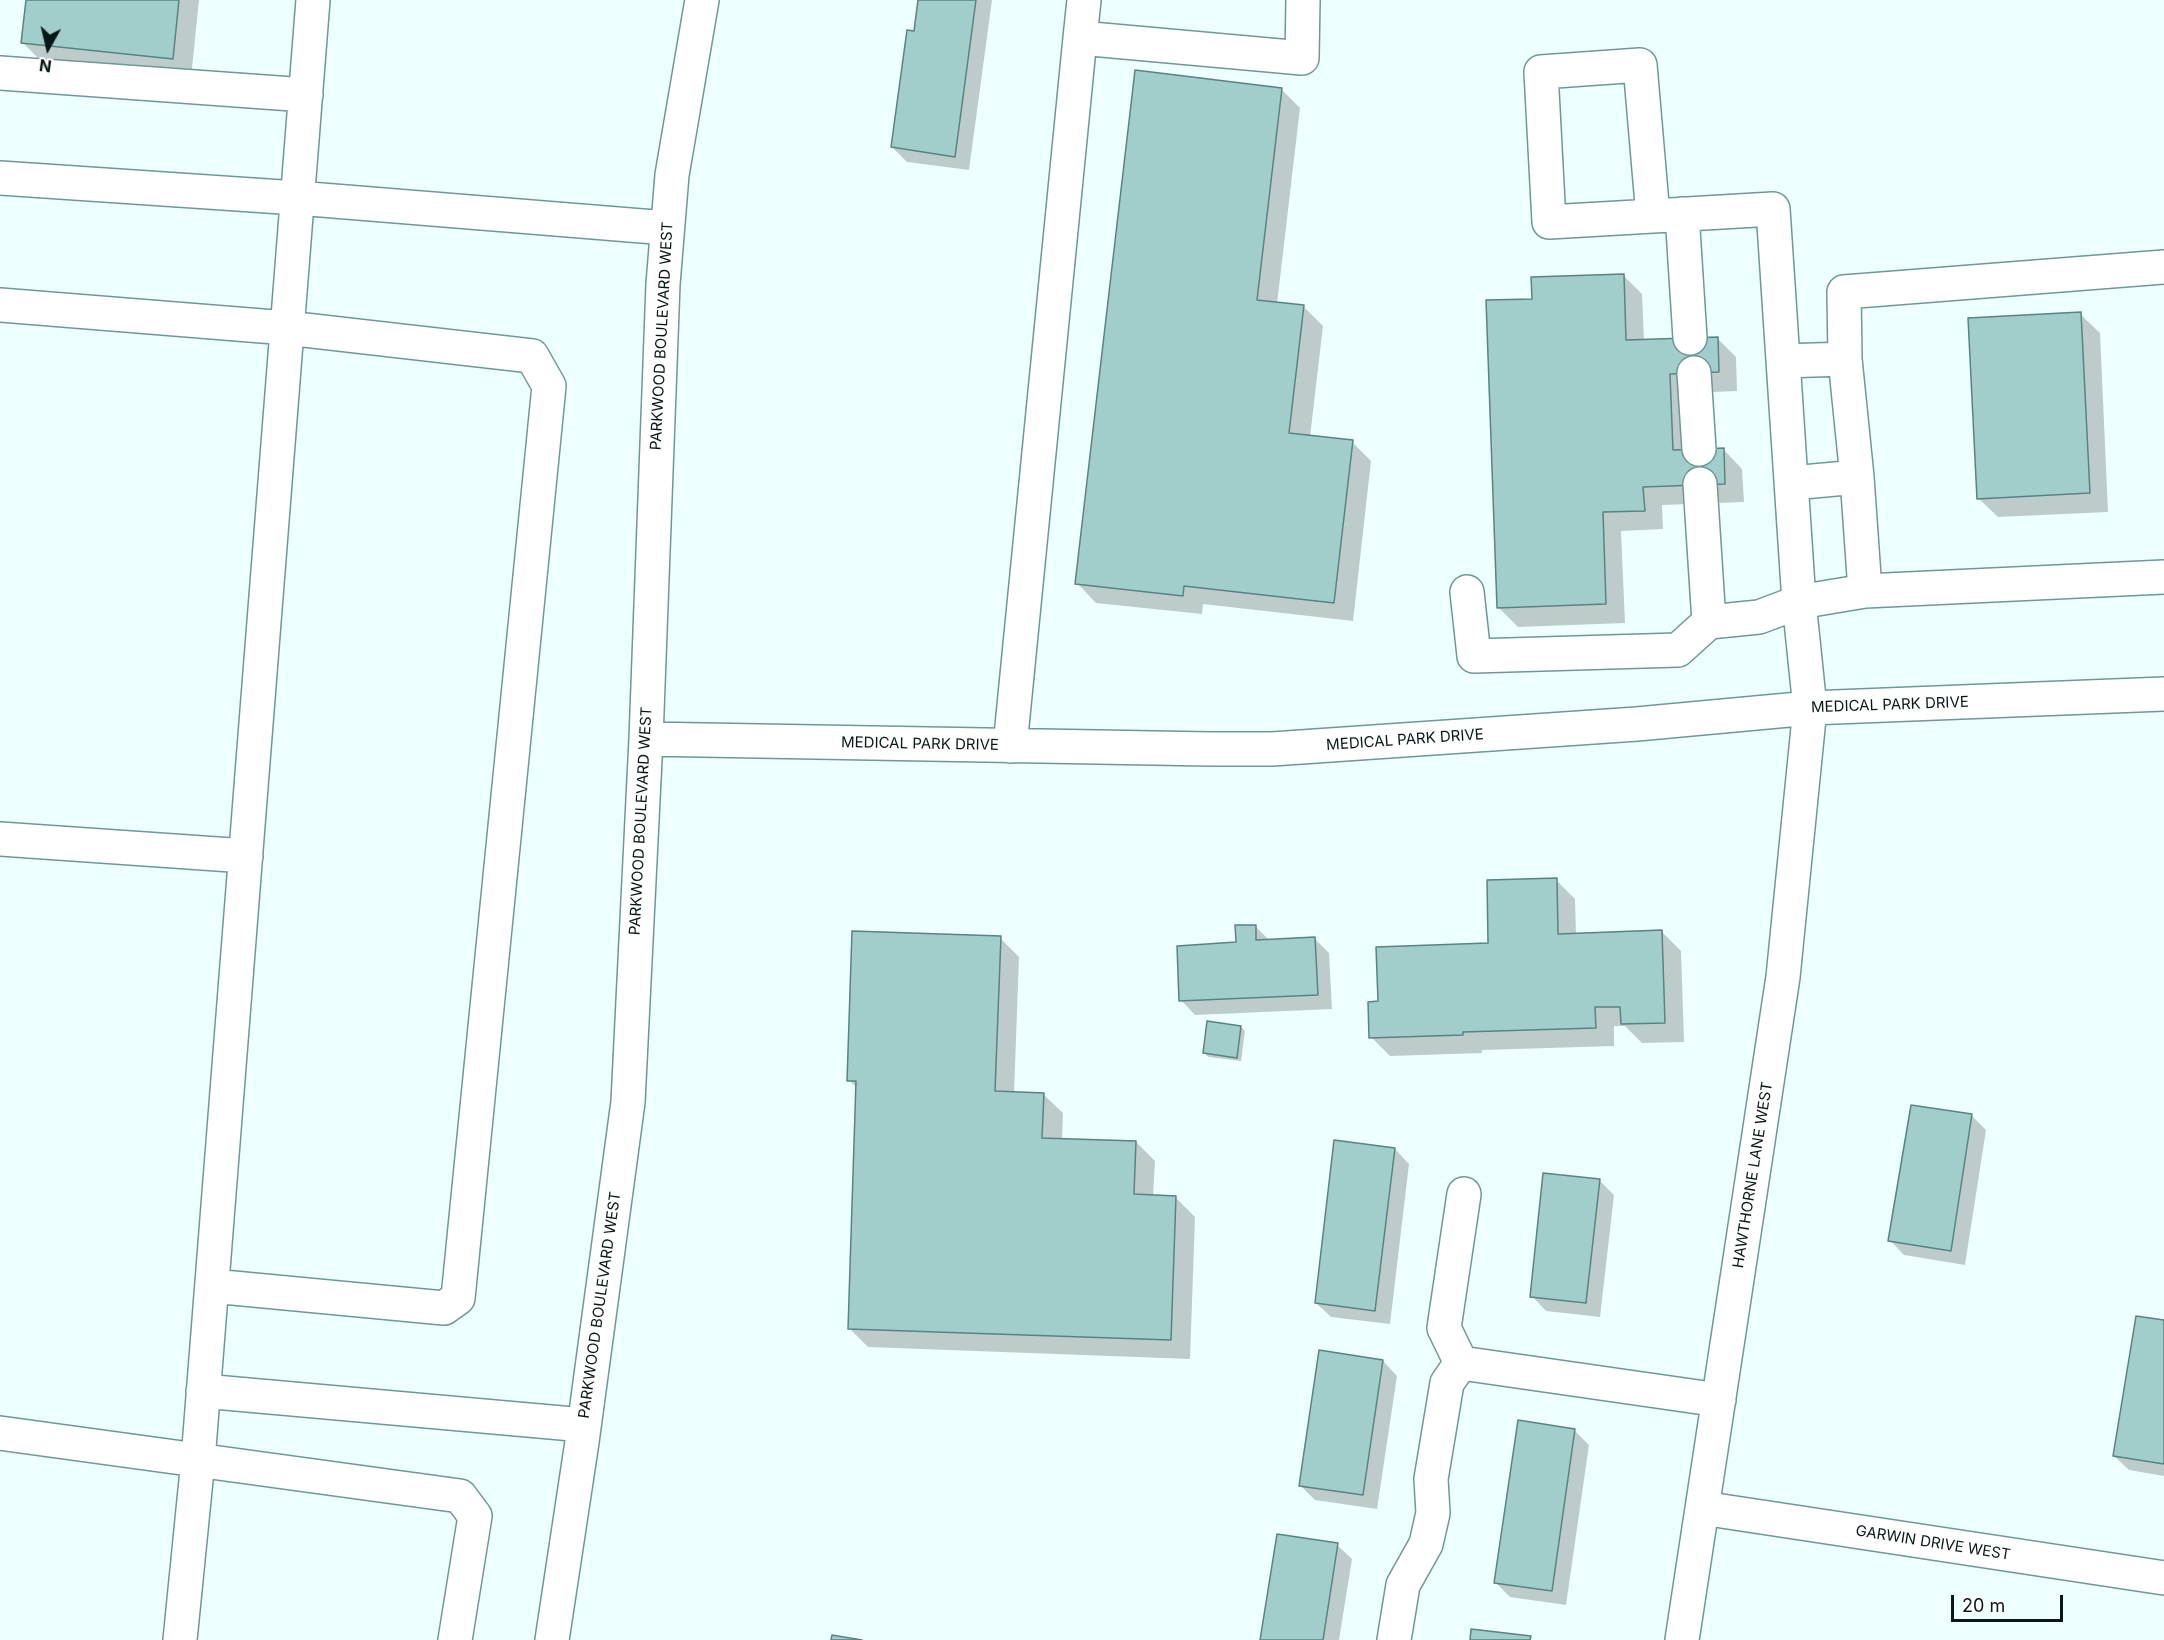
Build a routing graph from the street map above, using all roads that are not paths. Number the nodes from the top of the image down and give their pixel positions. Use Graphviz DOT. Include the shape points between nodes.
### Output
graph roads {
  1 [pos="313,0"];
  2 [pos="702,0"];
  3 [pos="1084,0"];
  4 [pos="1303,0"];
  5 [pos="1080,38"];
  6 [pos="0,73"];
  7 [pos="306,95"];
  8 [pos="0,178"];
  9 [pos="297,198"];
  10 [pos="1667,215"];
  11 [pos="668,228"];
  12 [pos="2164,267"];
  13 [pos="0,305"];
  14 [pos="287,328"];
  15 [pos="1690,338"];
  16 [pos="1845,359"];
  17 [pos="1783,362"];
  18 [pos="1694,373"];
  19 [pos="1699,449"];
  20 [pos="1857,477"];
  21 [pos="1792,483"];
  22 [pos="1701,484"];
  23 [pos="2164,577"];
  24 [pos="1865,591"];
  25 [pos="1467,592"];
  26 [pos="1799,602"];
  27 [pos="1709,622"];
  28 [pos="2164,694"];
  29 [pos="1810,708"];
  30 [pos="646,739"];
  31 [pos="1010,746"];
  32 [pos="0,839"];
  33 [pos="246,856"];
  34 [pos="1464,1194"];
  35 [pos="212,1286"];
  36 [pos="1461,1363"];
  37 [pos="203,1391"];
  38 [pos="1719,1400"];
  39 [pos="584,1425"];
  40 [pos="0,1433"];
  41 [pos="198,1460"];
  42 [pos="1702,1509"];
  43 [pos="2164,1578"];
  44 [pos="180,1640"];
  45 [pos="455,1640"];
  46 [pos="552,1640"];
  47 [pos="1394,1640"];
  48 [pos="1682,1640"];
  1 -- 7 [label="street"];
  2 -- 11 [label="street, PARKWOOD BOULEVARD WEST" via="672,175"];
  3 -- 5 [label="street"];
  4 -- 5 [label="street" via="1302,58"];
  5 -- 31 [label="street"];
  6 -- 7 [label="street"];
  7 -- 9 [label="street"];
  8 -- 9 [label="street"];
  9 -- 11 [label="street"];
  9 -- 14 [label="street"];
  10 -- 10 [label="street" via="1549,222 1541,72 1640,65"];
  10 -- 15 [label="street"];
  10 -- 17 [label="street, HAWTHORNE LANE WEST" via="1773,209"];
  11 -- 30 [label="street, PARKWOOD BOULEVARD WEST"];
  12 -- 16 [label="street" via="1844,292"];
  13 -- 14 [label="street"];
  14 -- 33 [label="street"];
  14 -- 35 [label="street" via="532,356 549,386 458,1298 444,1308"];
  16 -- 17 [label="street"];
  16 -- 20 [label="street"];
  17 -- 21 [label="street, HAWTHORNE LANE WEST"];
  18 -- 19 [label="street"];
  20 -- 21 [label="street"];
  20 -- 24 [label="street"];
  21 -- 26 [label="street, HAWTHORNE LANE WEST"];
  22 -- 27 [label="street"];
  23 -- 24 [label="street"];
  24 -- 26 [label="street"];
  25 -- 27 [label="street" via="1474,656 1678,650"];
  26 -- 27 [label="street" via="1759,617"];
  26 -- 29 [label="street, HAWTHORNE LANE WEST"];
  28 -- 29 [label="street, MEDICAL PARK DRIVE"];
  29 -- 31 [label="street, MEDICAL PARK DRIVE" via="1637,724 1272,748"];
  29 -- 38 [label="street, HAWTHORNE LANE WEST" via="1783,977"];
  30 -- 31 [label="street, MEDICAL PARK DRIVE"];
  30 -- 39 [label="street, PARKWOOD BOULEVARD WEST" via="628,1102"];
  32 -- 33 [label="street"];
  33 -- 35 [label="street"];
  34 -- 36 [label="street" via="1444,1328"];
  35 -- 37 [label="street"];
  36 -- 38 [label="street"];
  36 -- 47 [label="street" via="1447,1383 1431,1479 1433,1513 1426,1544 1403,1585"];
  37 -- 39 [label="street"];
  37 -- 41 [label="street"];
  38 -- 42 [label="street, HAWTHORNE LANE WEST"];
  39 -- 46 [label="street, PARKWOOD BOULEVARD WEST"];
  40 -- 41 [label="street"];
  41 -- 44 [label="street"];
  41 -- 45 [label="street" via="460,1496 475,1516"];
  42 -- 43 [label="street, GARWIN DRIVE WEST"];
  42 -- 48 [label="street, HAWTHORNE LANE WEST"];
}
